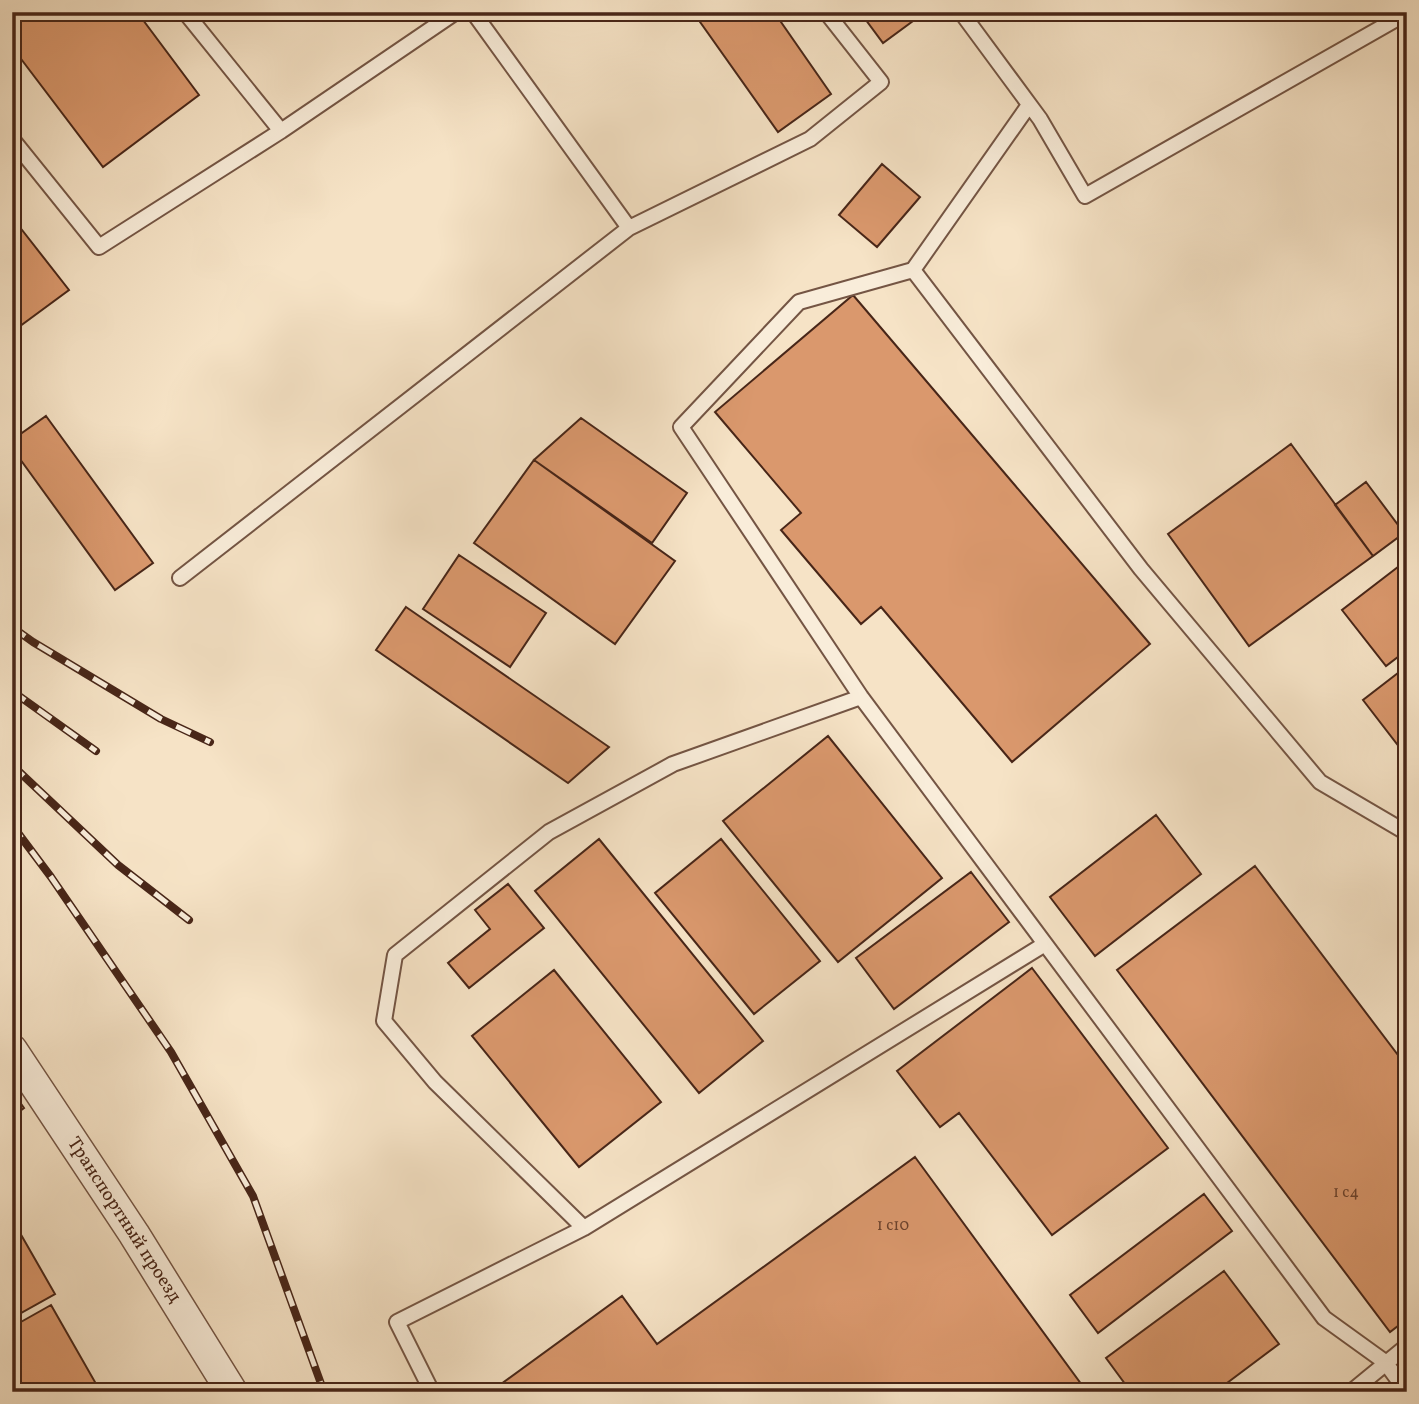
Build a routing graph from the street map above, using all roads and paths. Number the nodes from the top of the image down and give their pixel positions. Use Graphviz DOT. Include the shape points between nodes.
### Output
graph roads {
  1 [pos="186,12"];
  2 [pos="456,12"];
  3 [pos="473,12"];
  4 [pos="826,12"];
  5 [pos="961,12"];
  6 [pos="1407,13"];
  7 [pos="1029,105"];
  8 [pos="281,131"];
  9 [pos="12,139"];
  10 [pos="629,228"];
  11 [pos="913,270"];
  12 [pos="180,578"];
  13 [pos="861,697"];
  14 [pos="1407,832"];
  15 [pos="1045,943"];
  16 [pos="12,1050"];
  17 [pos="584,1228"];
  18 [pos="1407,1346"];
  19 [pos="1385,1362"];
  20 [pos="232,1392"];
  21 [pos="432,1392"];
  22 [pos="1351,1392"];
  23 [pos="1407,1392"];
  1 -- 8 [label="lane"];
  2 -- 8 [label="lane"];
  3 -- 10 [label="lane"];
  4 -- 10 [label="lane" via="881,82 810,139"];
  5 -- 7 [label="lane"];
  6 -- 7 [label="lane" via="1085,196"];
  7 -- 11 [label="lane"];
  8 -- 9 [label="lane" via="99,247"];
  10 -- 12 [label="lane"];
  11 -- 13 [label="lane" via="799,302 681,427"];
  11 -- 14 [label="lane" via="1141,569 1320,782"];
  13 -- 15 [label="lane"];
  13 -- 17 [label="lane" via="673,764 549,832 395,955 384,1021 435,1082"];
  15 -- 17 [label="lane"];
  15 -- 19 [label="lane" via="1324,1318"];
  16 -- 20 [label="street, Транспортный проезд"];
  17 -- 21 [label="lane" via="397,1322"];
  18 -- 19 [label="lane"];
  19 -- 22 [label="lane"];
  19 -- 23 [label="lane"];
}
